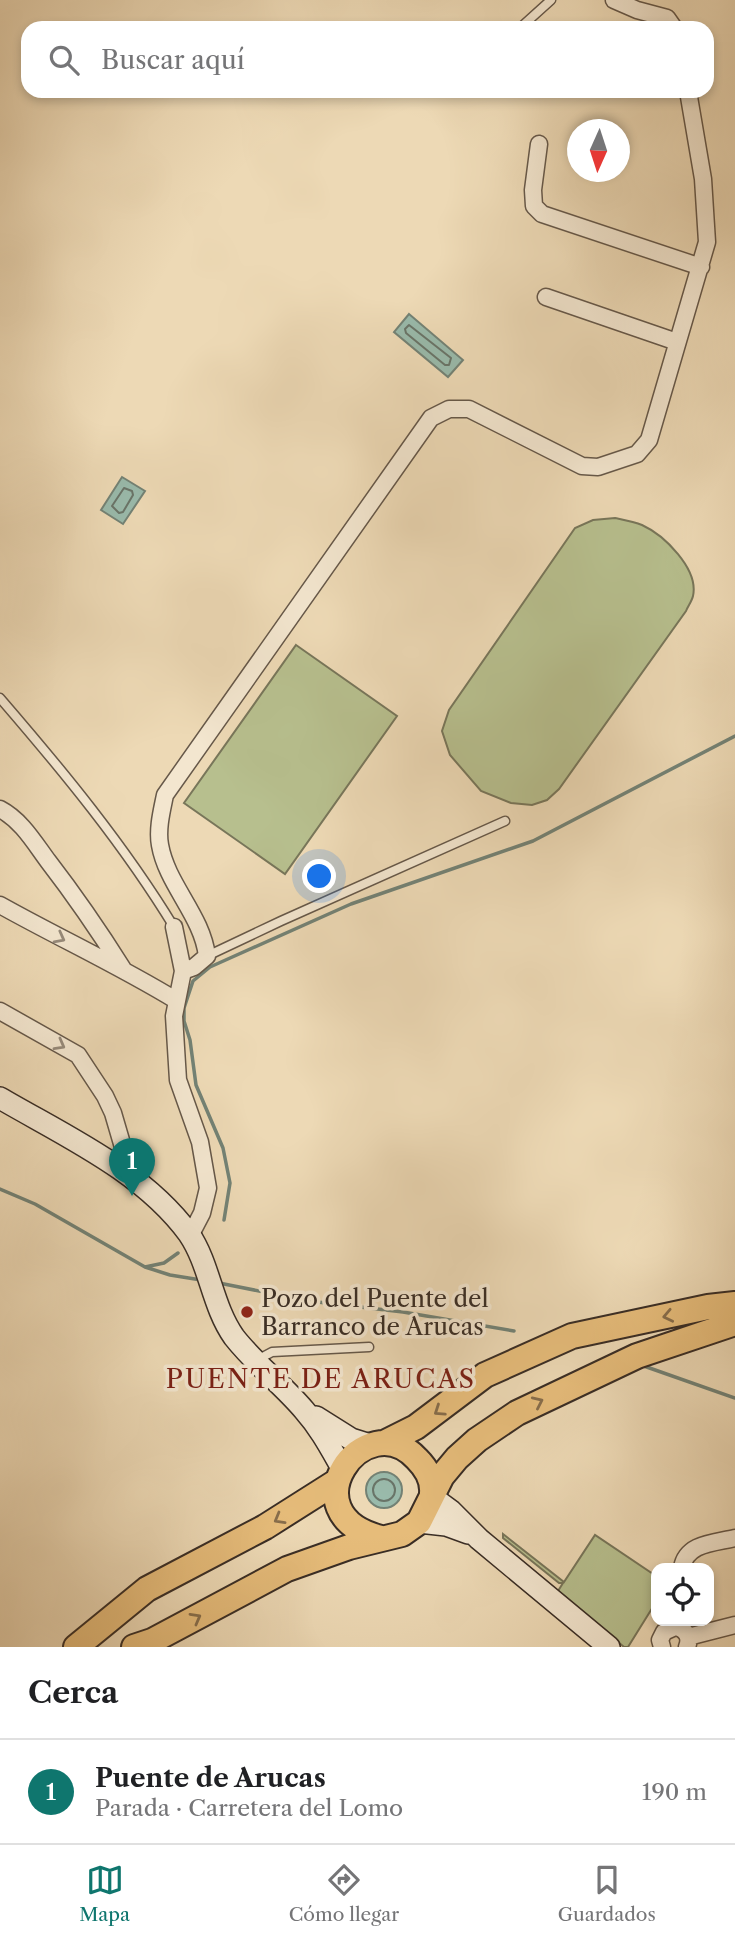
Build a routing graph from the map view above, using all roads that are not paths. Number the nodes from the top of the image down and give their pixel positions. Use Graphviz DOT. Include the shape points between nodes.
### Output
graph roads {
  1 [pos="551,0"];
  2 [pos="614,0"];
  3 [pos="528,21"];
  4 [pos="669,21"];
  5 [pos="689,98"];
  6 [pos="539,144"];
  7 [pos="701,267"];
  8 [pos="546,297"];
  9 [pos="677,342"];
  10 [pos="0,698"];
  11 [pos="0,809"];
  12 [pos="505,821"];
  13 [pos="0,905"];
  14 [pos="174,927"];
  15 [pos="207,956"];
  16 [pos="123,969"];
  17 [pos="183,971"];
  18 [pos="177,1001"];
  19 [pos="0,1012"];
  20 [pos="0,1098"];
  21 [pos="125,1173"];
  22 [pos="194,1244"];
  23 [pos="735,1304"];
  24 [pos="735,1323"];
  25 [pos="369,1347"];
  26 [pos="254,1362"];
  27 [pos="303,1408"];
  28 [pos="377,1444"];
  29 [pos="339,1475"];
  30 [pos="432,1495"];
  31 [pos="419,1522"];
  32 [pos="473,1534"];
  33 [pos="381,1538"];
  34 [pos="735,1538"];
  35 [pos="683,1563"];
  36 [pos="735,1625"];
  37 [pos="673,1626"];
  38 [pos="678,1626"];
  39 [pos="688,1642"];
  40 [pos="661,1646"];
  41 [pos="76,1647"];
  42 [pos="134,1647"];
  43 [pos="609,1647"];
  1 -- 3 [label="lane"];
  2 -- 4 [label="street"];
  5 -- 7 [label="street" via="705,204 707,242"];
  6 -- 7 [label="street" via="533,190 534,206 542,214"];
  7 -- 9 [label="street"];
  8 -- 9 [label="street"];
  9 -- 15 [label="street" via="649,440 637,454 598,467 582,466 469,409 449,409 431,418 165,795 159,842 166,867 205,940"];
  10 -- 14 [label="lane" via="103,822"];
  11 -- 16 [label="street" via="23,828 90,916"];
  12 -- 15 [label="lane"];
  13 -- 16 [label="street, one-way"];
  14 -- 17 [label="street"];
  15 -- 17 [label="street"];
  16 -- 18 [label="street"];
  17 -- 18 [label="street"];
  18 -- 22 [label="street" via="178,1080 200,1142 208,1188"];
  19 -- 21 [label="street, one-way" via="78,1055 113,1113 125,1154"];
  20 -- 21 [label="main road"];
  21 -- 22 [label="main road" via="168,1211"];
  22 -- 26 [label="main road" via="225,1322"];
  23 -- 28 [label="main road, one-way" via="572,1336 485,1375 416,1427"];
  30 -- 24 [label="main road, one-way" via="457,1458 517,1413 637,1356"];
  25 -- 26 [label="lane" via="272,1352"];
  26 -- 27 [label="main road"];
  27 -- 28 [label="main road" via="331,1428"];
  27 -- 29 [label="main road" via="323,1432"];
  28 -- 29 [label="main road" via="354,1454"];
  28 -- 30 [label="main road" via="399,1446 412,1453 431,1479"];
  29 -- 33 [label="main road" via="335,1495 340,1511 362,1533"];
  29 -- 41 [label="main road, one-way" via="265,1527 147,1589"];
  30 -- 31 [label="main road"];
  30 -- 32 [label="main road"];
  31 -- 32 [label="main road"];
  31 -- 33 [label="main road" via="402,1534"];
  32 -- 43 [label="main road"];
  42 -- 33 [label="main road, one-way" via="152,1642 287,1569"];
  34 -- 35 [label="street" via="692,1548"];
  36 -- 39 [label="street"];
  37 -- 40 [label="street" via="664,1632"];
  38 -- 39 [label="street"];
}
